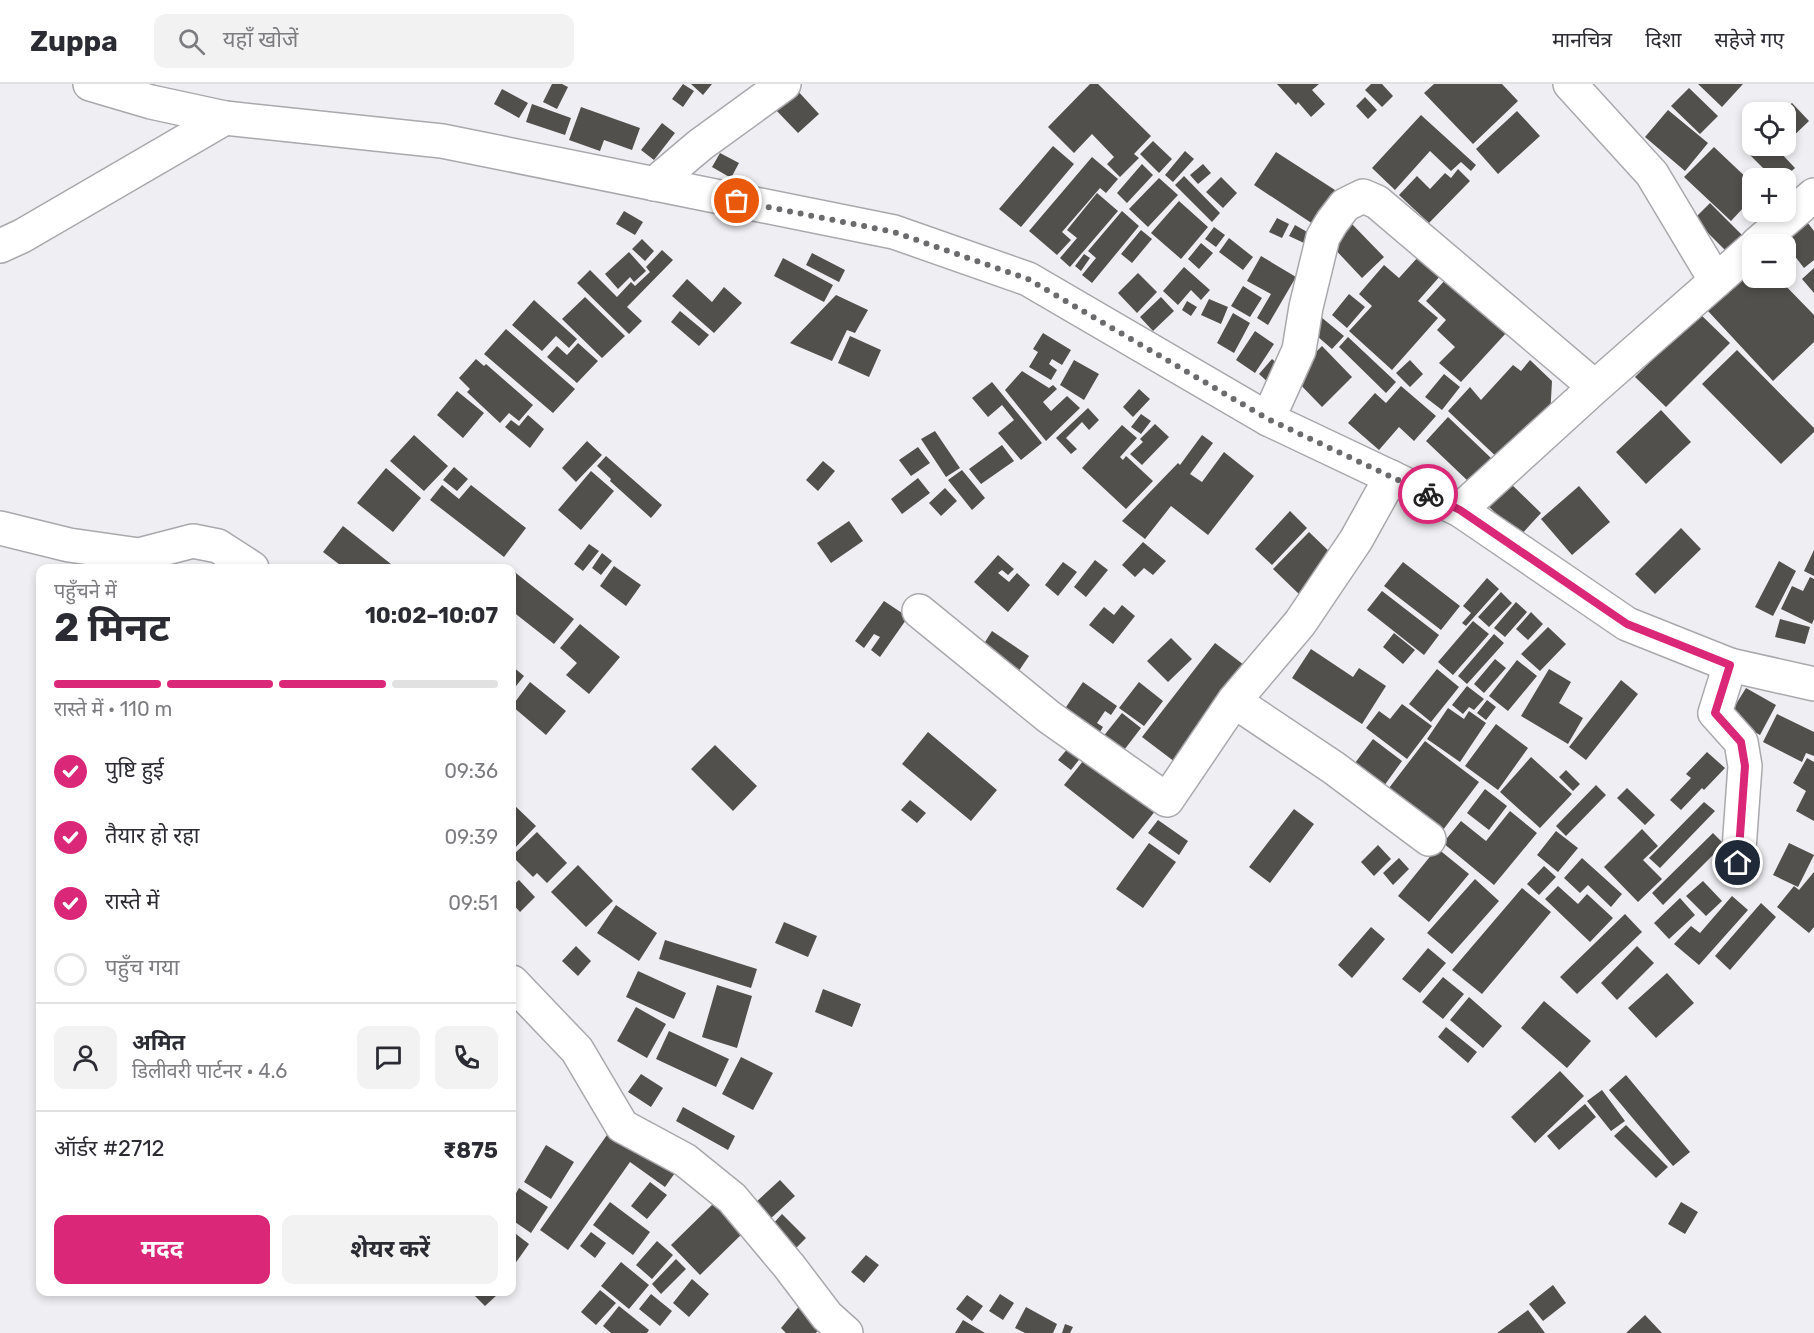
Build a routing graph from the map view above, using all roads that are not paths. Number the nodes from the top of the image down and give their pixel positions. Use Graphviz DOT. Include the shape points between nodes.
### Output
graph roads {
  1 [pos="90,84"];
  2 [pos="784,84"];
  3 [pos="1570,84"];
  4 [pos="143,93"];
  5 [pos="225,118"];
  6 [pos="654,184"];
  7 [pos="1814,195"];
  8 [pos="1769,234"];
  9 [pos="0,246"];
  10 [pos="1742,258"];
  11 [pos="1716,281"];
  12 [pos="1594,387"];
  13 [pos="1268,419"];
  14 [pos="1391,477"];
  15 [pos="1460,510"];
  16 [pos="0,528"];
  17 [pos="246,564"];
  18 [pos="919,611"];
  19 [pos="1730,665"];
  20 [pos="1814,684"];
  21 [pos="1234,701"];
  22 [pos="1429,839"];
  23 [pos="1738,863"];
  24 [pos="516,986"];
  25 [pos="846,1333"];
  1 -- 4 [label="street"];
  2 -- 6 [label="street"];
  3 -- 11 [label="street" via="1652,174"];
  4 -- 5 [label="street"];
  5 -- 6 [label="street" via="442,141"];
  5 -- 9 [label="street"];
  6 -- 13 [label="street" via="894,232 1028,279"];
  7 -- 8 [label="street"];
  10 -- 11 [label="street"];
  11 -- 12 [label="street"];
  12 -- 13 [label="street" via="1377,202 1363,196 1345,205 1323,237 1299,350"];
  12 -- 15 [label="street"];
  13 -- 14 [label="street"];
  14 -- 15 [label="street"];
  14 -- 21 [label="street" via="1356,540 1300,623"];
  15 -- 19 [label="street" via="1627,624"];
  16 -- 17 [label="street" via="69,545 139,555 193,541 218,546"];
  18 -- 21 [label="street" via="1049,717 1167,800"];
  19 -- 20 [label="street"];
  19 -- 23 [label="street" via="1715,713 1741,742 1745,766"];
  21 -- 22 [label="street" via="1334,768"];
  24 -- 25 [label="street" via="577,1050 622,1126 685,1160 732,1198 827,1316"];
}
